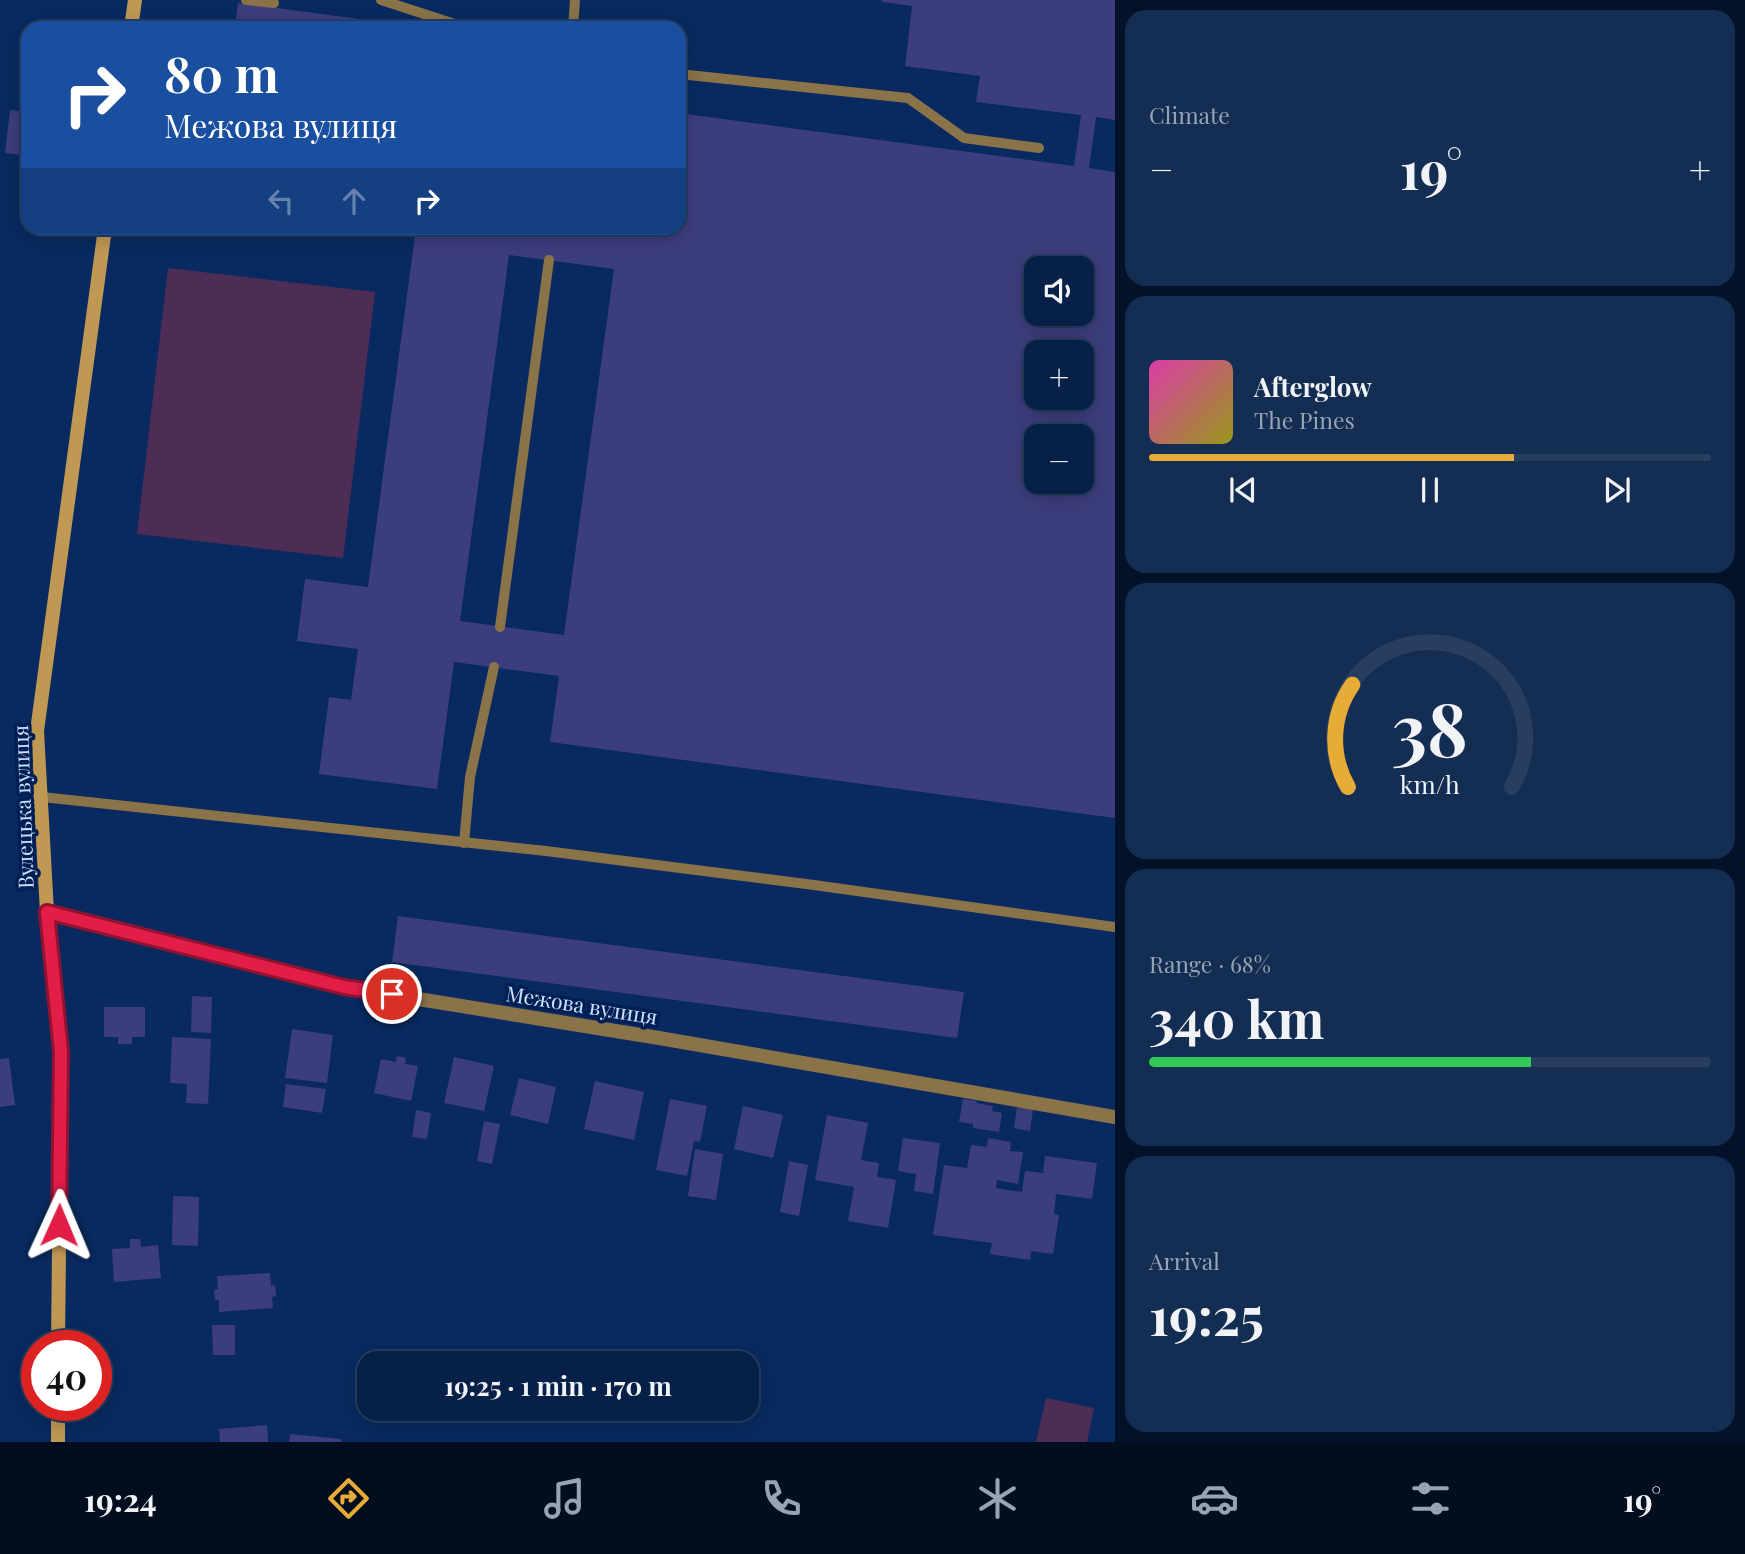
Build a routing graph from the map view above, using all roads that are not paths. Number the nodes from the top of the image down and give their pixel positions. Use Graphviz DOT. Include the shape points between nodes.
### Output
graph roads {
  1 [pos="135,0"];
  2 [pos="246,0"];
  3 [pos="381,0"];
  4 [pos="575,0"];
  5 [pos="274,3"];
  6 [pos="132,21"];
  7 [pos="446,21"];
  8 [pos="574,21"];
  9 [pos="686,75"];
  10 [pos="1039,148"];
  11 [pos="104,235"];
  12 [pos="549,260"];
  13 [pos="499,627"];
  14 [pos="494,667"];
  15 [pos="42,797"];
  16 [pos="464,843"];
  17 [pos="47,912"];
  18 [pos="1115,927"];
  19 [pos="1115,1117"];
  20 [pos="58,1330"];
  21 [pos="58,1421"];
  22 [pos="58,1442"];
  1 -- 6 [label="street"];
  2 -- 5 [label="lane"];
  3 -- 7 [label="lane"];
  4 -- 8 [label="lane"];
  9 -- 10 [label="lane" via="908,98 964,138"];
  11 -- 15 [label="street, Вулецька вулиця" via="37,731"];
  12 -- 13 [label="lane"];
  14 -- 16 [label="lane" via="470,777"];
  15 -- 16 [label="lane"];
  15 -- 17 [label="street, Вулецька вулиця"];
  16 -- 18 [label="lane"];
  17 -- 19 [label="street, Межова вулиця" via="344,987"];
  17 -- 20 [label="street, Вулецька вулиця" via="61,1052"];
  21 -- 22 [label="street"];
}
